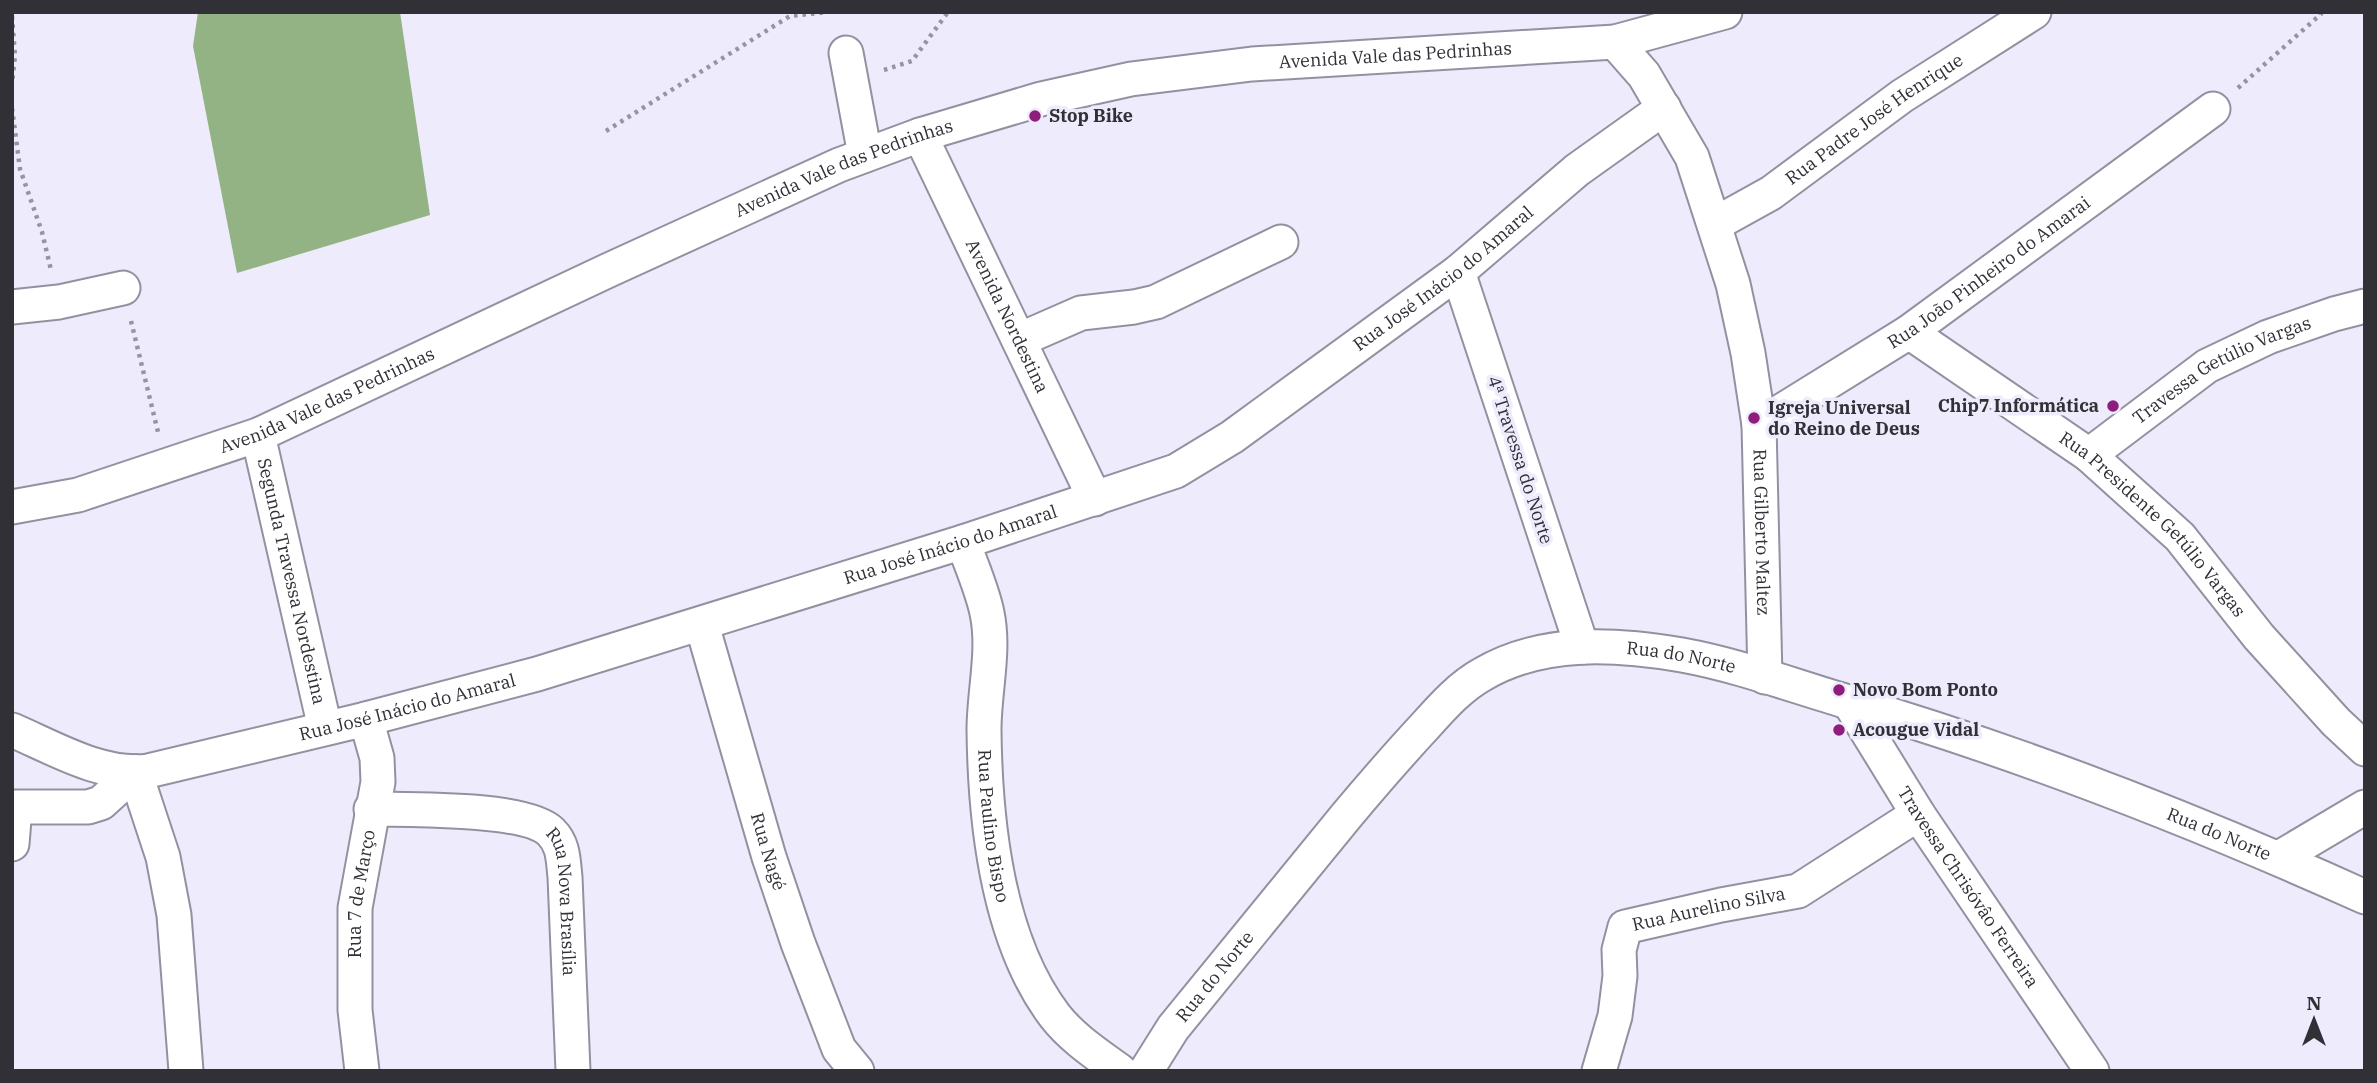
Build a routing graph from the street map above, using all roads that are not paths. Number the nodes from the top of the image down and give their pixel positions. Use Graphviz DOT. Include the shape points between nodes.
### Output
graph roads {
  1 [pos="1725,12"];
  2 [pos="2034,12"];
  3 [pos="1615,42"];
  4 [pos="851,79"];
  5 [pos="1664,108"];
  6 [pos="2213,109"];
  7 [pos="920,135"];
  8 [pos="864,147"];
  9 [pos="1715,225"];
  10 [pos="1281,242"];
  11 [pos="1458,272"];
  12 [pos="123,288"];
  13 [pos="2365,306"];
  14 [pos="12,307"];
  15 [pos="1909,332"];
  16 [pos="1019,340"];
  17 [pos="1759,425"];
  18 [pos="258,435"];
  19 [pos="2089,455"];
  20 [pos="1095,499"];
  21 [pos="12,507"];
  22 [pos="963,542"];
  23 [pos="702,625"];
  24 [pos="1582,647"];
  25 [pos="1765,677"];
  26 [pos="1849,702"];
  27 [pos="366,719"];
  28 [pos="325,728"];
  29 [pos="12,730"];
  30 [pos="2365,749"];
  31 [pos="135,772"];
  32 [pos="2365,807"];
  33 [pos="371,810"];
  34 [pos="1918,814"];
  35 [pos="12,844"];
  36 [pos="2278,858"];
  37 [pos="2365,897"];
  38 [pos="186,1071"];
  39 [pos="362,1071"];
  40 [pos="573,1071"];
  41 [pos="857,1071"];
  42 [pos="1120,1071"];
  43 [pos="1146,1071"];
  44 [pos="1599,1071"];
  45 [pos="2092,1071"];
  1 -- 3 [label="street, Avenida Vale das Pedrinhas"];
  2 -- 9 [label="street, Rua Padre José Henrique" via="1902,96 1771,193"];
  3 -- 5 [label="street" via="1644,75"];
  3 -- 7 [label="street, Avenida Vale das Pedrinhas" via="1252,64 1131,79 1041,99"];
  4 -- 8 [label="street"];
  5 -- 9 [label="street, Rua Gilberto Maltez" via="1692,157"];
  5 -- 11 [label="street, Rua José Inácio do Amaral" via="1577,170"];
  6 -- 15 [label="street, Rua João Pinheiro do Amarai"];
  7 -- 8 [label="street, Avenida Vale das Pedrinhas"];
  7 -- 16 [label="street, Avenida Nordestina"];
  8 -- 18 [label="street, Avenida Vale das Pedrinhas"];
  9 -- 17 [label="street, Rua Gilberto Maltez" via="1736,296"];
  10 -- 16 [label="street" via="1156,302 1081,313"];
  11 -- 20 [label="street, Rua José Inácio do Amaral" via="1233,437 1176,471"];
  11 -- 24 [label="street, 4ª Travessa do Norte"];
  12 -- 14 [label="street"];
  13 -- 19 [label="street, Travessa Getúlio Vargas" via="2268,337 2207,366"];
  15 -- 17 [label="street, Rua João Pinheiro do Amarai"];
  15 -- 19 [label="street, Rua Presidente Getúlio Vargas"];
  16 -- 20 [label="street, Avenida Nordestina"];
  17 -- 25 [label="street, Rua Gilberto Maltez"];
  18 -- 21 [label="street, Avenida Vale das Pedrinhas" via="78,495"];
  18 -- 28 [label="street, Segunda Travessa Nordestina"];
  19 -- 30 [label="street, Rua Presidente Getúlio Vargas" via="2180,537 2259,637"];
  20 -- 22 [label="street, Rua José Inácio do Amaral"];
  22 -- 23 [label="street, Rua José Inácio do Amaral"];
  22 -- 42 [label="street, Rua Paulino Bispo" via="987,612 991,646 984,729 988,812 1014,937 1056,1018"];
  23 -- 27 [label="street, Rua José Inácio do Amaral"];
  23 -- 41 [label="street, Rua Nagé" via="798,943 839,1049"];
  24 -- 25 [label="street, Rua do Norte" via="1684,656"];
  24 -- 43 [label="street, Rua do Norte" via="1511,659 1479,676 1447,702 1391,762 1182,1017"];
  25 -- 26 [label="street, Rua do Norte"];
  26 -- 34 [label="street, Travessa Chrisóvâo Ferreira"];
  26 -- 36 [label="street, Rua do Norte" via="1914,720 2086,782"];
  27 -- 28 [label="street, Rua José Inácio do Amaral"];
  27 -- 33 [label="street, Rua 7 de Março" via="378,770"];
  28 -- 31 [label="street, Rua José Inácio do Amaral"];
  29 -- 31 [label="street" via="105,768"];
  31 -- 35 [label="street" via="101,803 88,807 15,807"];
  31 -- 38 [label="street" via="163,857 174,915"];
  32 -- 36 [label="street"];
  33 -- 39 [label="street, Rua 7 de Março" via="355,908 355,1010"];
  33 -- 40 [label="street, Rua Nova Brasília" via="470,812 535,822 550,830 562,846 565,877"];
  34 -- 44 [label="street, Rua Aurelino Silva" via="1798,891 1625,927 1615,1016"];
  34 -- 45 [label="street, Travessa Chrisóvâo Ferreira"];
  36 -- 37 [label="street, Rua do Norte"];
}
